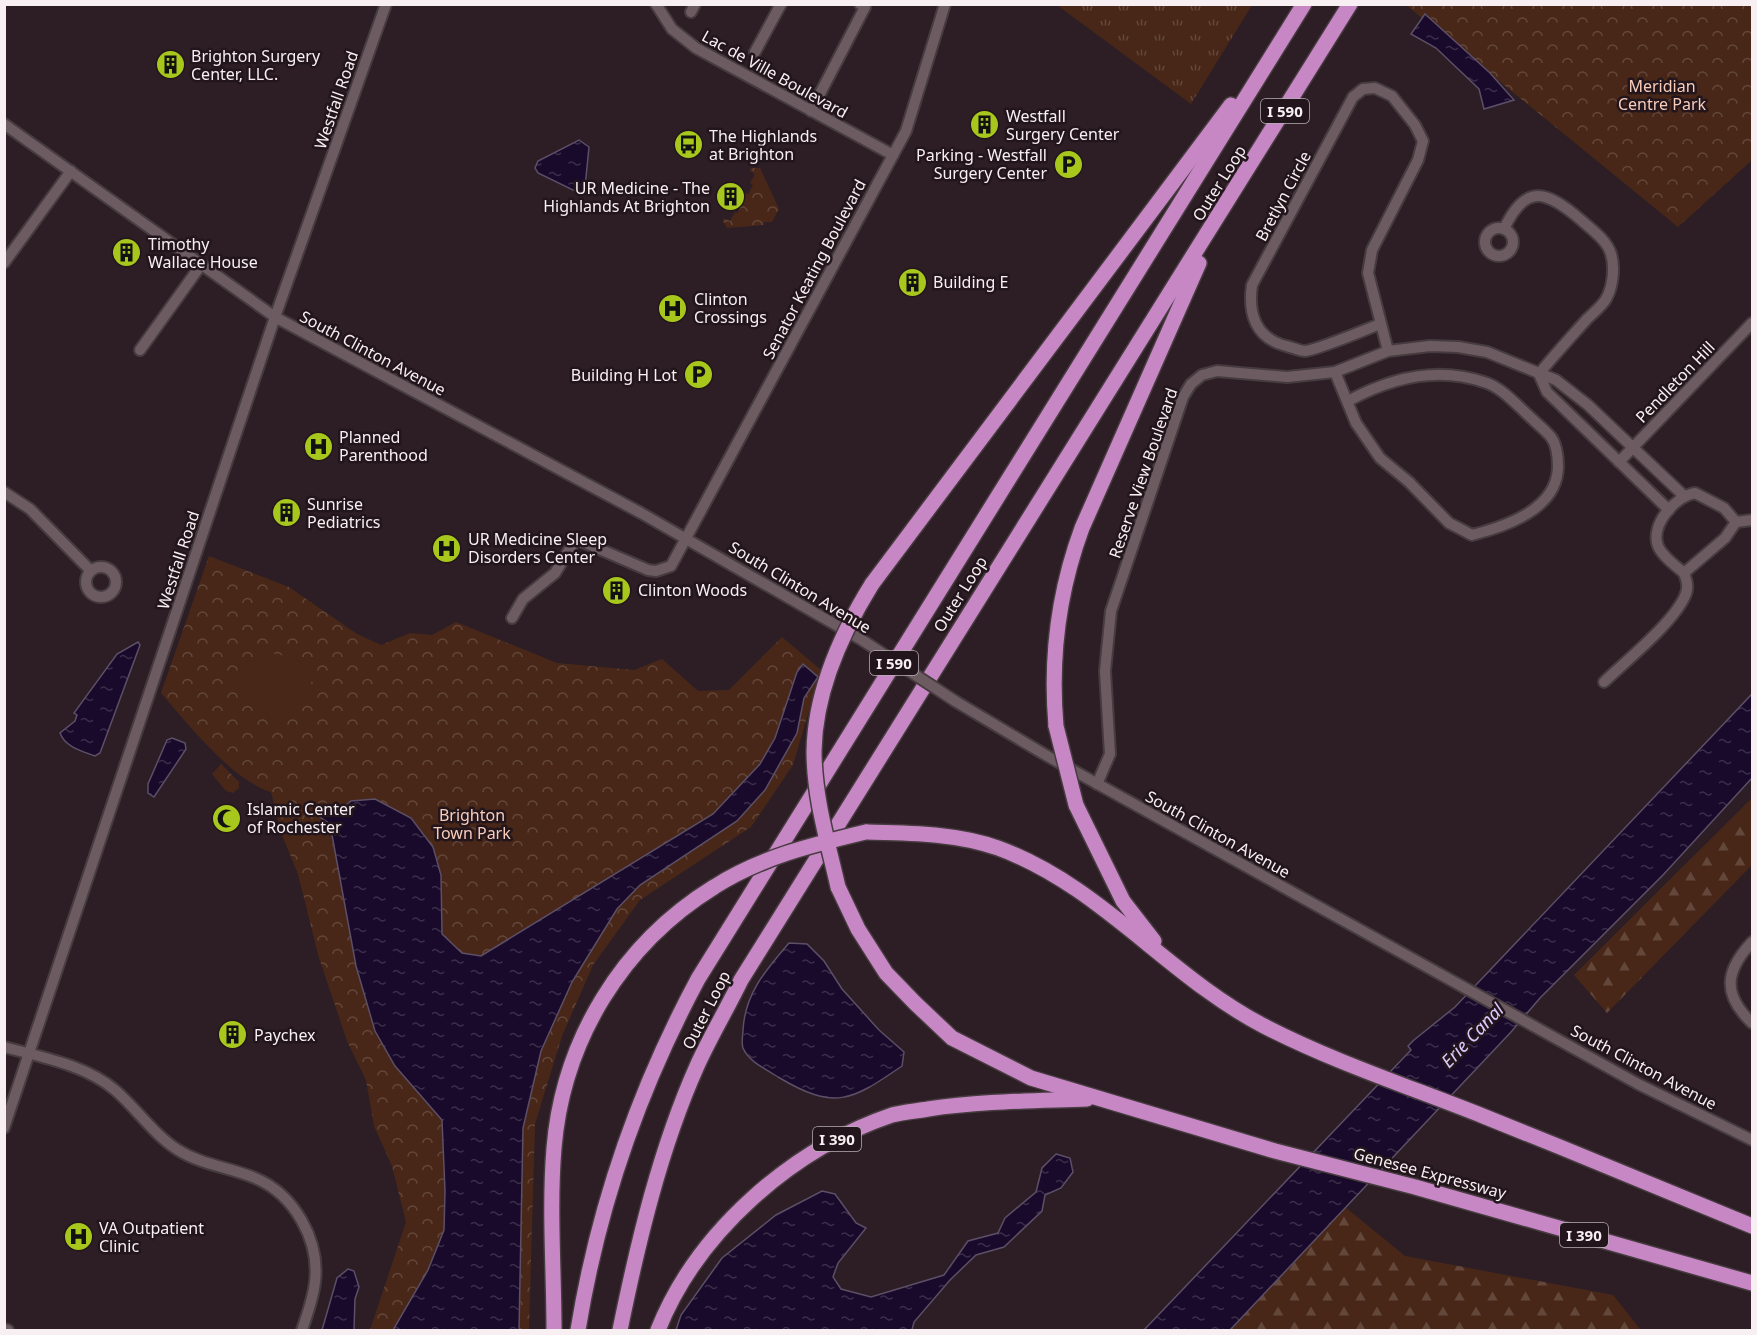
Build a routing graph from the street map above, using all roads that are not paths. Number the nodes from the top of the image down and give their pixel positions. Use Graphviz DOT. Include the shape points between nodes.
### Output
graph roads {
  1 [pos="386,4"];
  2 [pos="656,4"];
  3 [pos="781,4"];
  4 [pos="945,4"];
  5 [pos="1304,4"];
  6 [pos="1350,4"];
  7 [pos="863,6"];
  8 [pos="1287,31"];
  9 [pos="755,52"];
  10 [pos="812,111"];
  11 [pos="4,124"];
  12 [pos="893,155"];
  13 [pos="71,171"];
  14 [pos="1219,218"];
  15 [pos="1504,229"];
  16 [pos="4,263"];
  17 [pos="201,265"];
  18 [pos="275,317"];
  19 [pos="1752,323"];
  20 [pos="1380,324"];
  21 [pos="140,351"];
  22 [pos="1389,351"];
  23 [pos="1335,372"];
  24 [pos="1539,374"];
  25 [pos="1348,401"];
  26 [pos="1633,447"];
  27 [pos="1619,462"];
  28 [pos="4,492"];
  29 [pos="1683,495"];
  30 [pos="1669,510"];
  31 [pos="1752,520"];
  32 [pos="1736,522"];
  33 [pos="687,539"];
  34 [pos="91,571"];
  35 [pos="1684,573"];
  36 [pos="512,618"];
  37 [pos="1605,682"];
  38 [pos="1097,784"];
  39 [pos="1752,942"];
  40 [pos="1167,958"];
  41 [pos="1752,1023"];
  42 [pos="4,1047"];
  43 [pos="29,1055"];
  44 [pos="1099,1099"];
  45 [pos="4,1128"];
  46 [pos="1752,1140"];
  47 [pos="1752,1226"];
  48 [pos="1752,1283"];
  49 [pos="302,1330"];
  50 [pos="554,1330"];
  51 [pos="578,1330"];
  52 [pos="620,1330"];
  53 [pos="658,1330"];
  1 -- 18 [label="street, Westfall Road"];
  2 -- 10 [label="street, Lac de Ville Boulevard" via="672,29 696,48"];
  3 -- 9 [label="street"];
  4 -- 12 [label="street, Senator Keating Boulevard" via="914,109"];
  5 -- 8 [label="highway, Outer Loop / I 590"];
  6 -- 14 [label="highway, Outer Loop / I 590"];
  7 -- 10 [label="street"];
  8 -- 44 [label="highway, Genesee Expressway, bridge" via="872,584 848,622 830,668 818,715 814,752 821,814 838,887 858,929 886,973 952,1038 1031,1078"];
  8 -- 51 [label="highway, Outer Loop / I 590" via="698,979 656,1065 622,1153 597,1237"];
  10 -- 12 [label="street, Lac de Ville Boulevard"];
  11 -- 13 [label="street, South Clinton Avenue"];
  12 -- 33 [label="street, Senator Keating Boulevard"];
  13 -- 16 [label="street"];
  13 -- 17 [label="street, South Clinton Avenue"];
  14 -- 40 [label="highway, bridge" via="1086,517 1068,564 1055,635 1052,681 1056,726 1076,805 1123,900"];
  14 -- 52 [label="highway, Outer Loop / I 590" via="741,980 697,1067 665,1153"];
  15 -- 24 [label="street" via="1514,208 1536,196 1548,196 1560,201 1596,233 1611,252 1613,270 1606,299"];
  17 -- 18 [label="street, South Clinton Avenue"];
  17 -- 21 [label="street"];
  18 -- 33 [label="street, South Clinton Avenue"];
  18 -- 43 [label="street, Westfall Road"];
  19 -- 26 [label="street, Pendleton Hill"];
  20 -- 20 [label="street, Bretlyn Circle" via="1368,273 1372,250 1418,160 1423,141 1392,96 1375,88 1363,89 1353,97 1252,285 1249,304 1254,323 1265,335 1281,345 1305,351"];
  20 -- 22 [label="street, Bretlyn Circle"];
  22 -- 23 [label="street, Reserve View Boulevard"];
  22 -- 24 [label="street, Reserve View Boulevard" via="1458,346 1487,352"];
  23 -- 25 [label="street"];
  23 -- 38 [label="street, Reserve View Boulevard" via="1287,377 1217,371 1196,380 1183,398 1111,611 1106,671 1110,754"];
  24 -- 26 [label="street, Reserve View Boulevard" via="1556,380"];
  24 -- 27 [label="street" via="1546,392"];
  25 -- 25 [label="street" via="1356,423 1380,458 1449,523 1472,535 1496,529 1545,503 1558,481 1558,456 1552,438 1485,382 1433,375 1406,377"];
  26 -- 27 [label="street, Pendleton Hill"];
  26 -- 29 [label="street, Reserve View Boulevard"];
  27 -- 30 [label="street"];
  28 -- 34 [label="street" via="30,509"];
  29 -- 30 [label="street"];
  29 -- 32 [label="street" via="1695,493 1714,501"];
  30 -- 35 [label="street" via="1660,524 1658,547"];
  31 -- 32 [label="street"];
  32 -- 35 [label="street" via="1725,538"];
  33 -- 36 [label="street, Senator Keating Boulevard" via="671,566 656,571 576,539 555,573 523,598"];
  33 -- 38 [label="street, South Clinton Avenue, bridge" via="862,640 955,701"];
  35 -- 37 [label="street" via="1686,595 1675,612"];
  38 -- 46 [label="street, South Clinton Avenue" via="1638,1084"];
  39 -- 41 [label="street" via="1734,964 1730,986 1734,1002"];
  40 -- 47 [label="highway" via="1212,995 1264,1025 1343,1062"];
  40 -- 50 [label="highway, bridge" via="1052,875 999,849 946,837 866,832 766,859 735,873 675,914 630,959 602,998 574,1056 561,1102 554,1149"];
  42 -- 43 [label="street"];
  43 -- 45 [label="street, Westfall Road"];
  43 -- 49 [label="street" via="94,1076 114,1089 179,1150 205,1163 258,1179 289,1203 309,1237 315,1267"];
  44 -- 48 [label="highway, Genesee Expressway / I 390"];
  44 -- 53 [label="highway, I 390" via="962,1104 894,1115 842,1137 792,1168 744,1206 700,1254 667,1307"];
}
